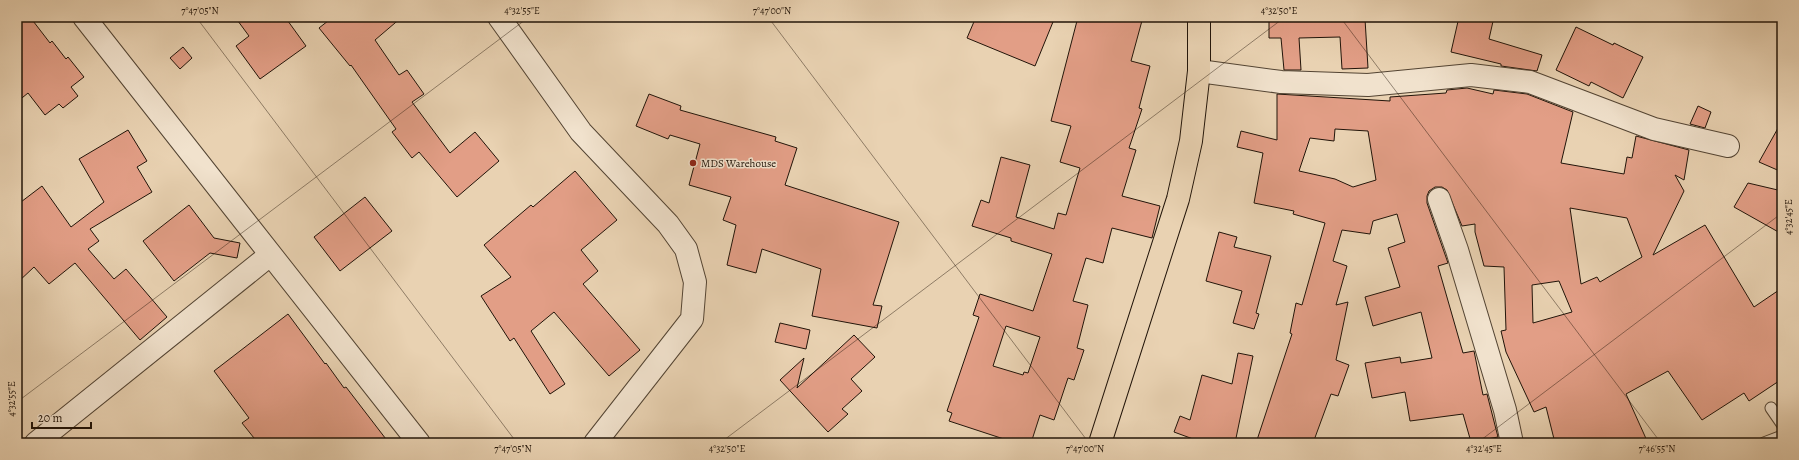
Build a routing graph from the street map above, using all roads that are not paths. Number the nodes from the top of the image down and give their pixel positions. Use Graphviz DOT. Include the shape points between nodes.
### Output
graph roads {
  1 [pos="84,17"];
  2 [pos="499,17"];
  3 [pos="1199,17"];
  4 [pos="1199,70"];
  5 [pos="1728,146"];
  6 [pos="1439,199"];
  7 [pos="270,255"];
  8 [pos="1771,408"];
  9 [pos="1782,424"];
  10 [pos="1782,436"];
  11 [pos="36,443"];
  12 [pos="419,443"];
  13 [pos="595,443"];
  14 [pos="1100,443"];
  15 [pos="1512,443"];
  16 [pos="1764,443"];
  1 -- 7 [label="street"];
  2 -- 13 [label="street" via="581,132 668,224 686,249 695,282 692,319"];
  3 -- 4 [label="main road"];
  4 -- 5 [label="street" via="1288,83 1368,85 1471,75 1530,82 1654,129"];
  4 -- 14 [label="main road" via="1191,141 1178,199"];
  6 -- 15 [label="street" via="1506,410"];
  7 -- 11 [label="street"];
  7 -- 12 [label="street"];
  8 -- 9 [label="lane"];
  10 -- 16 [label="lane"];
}
